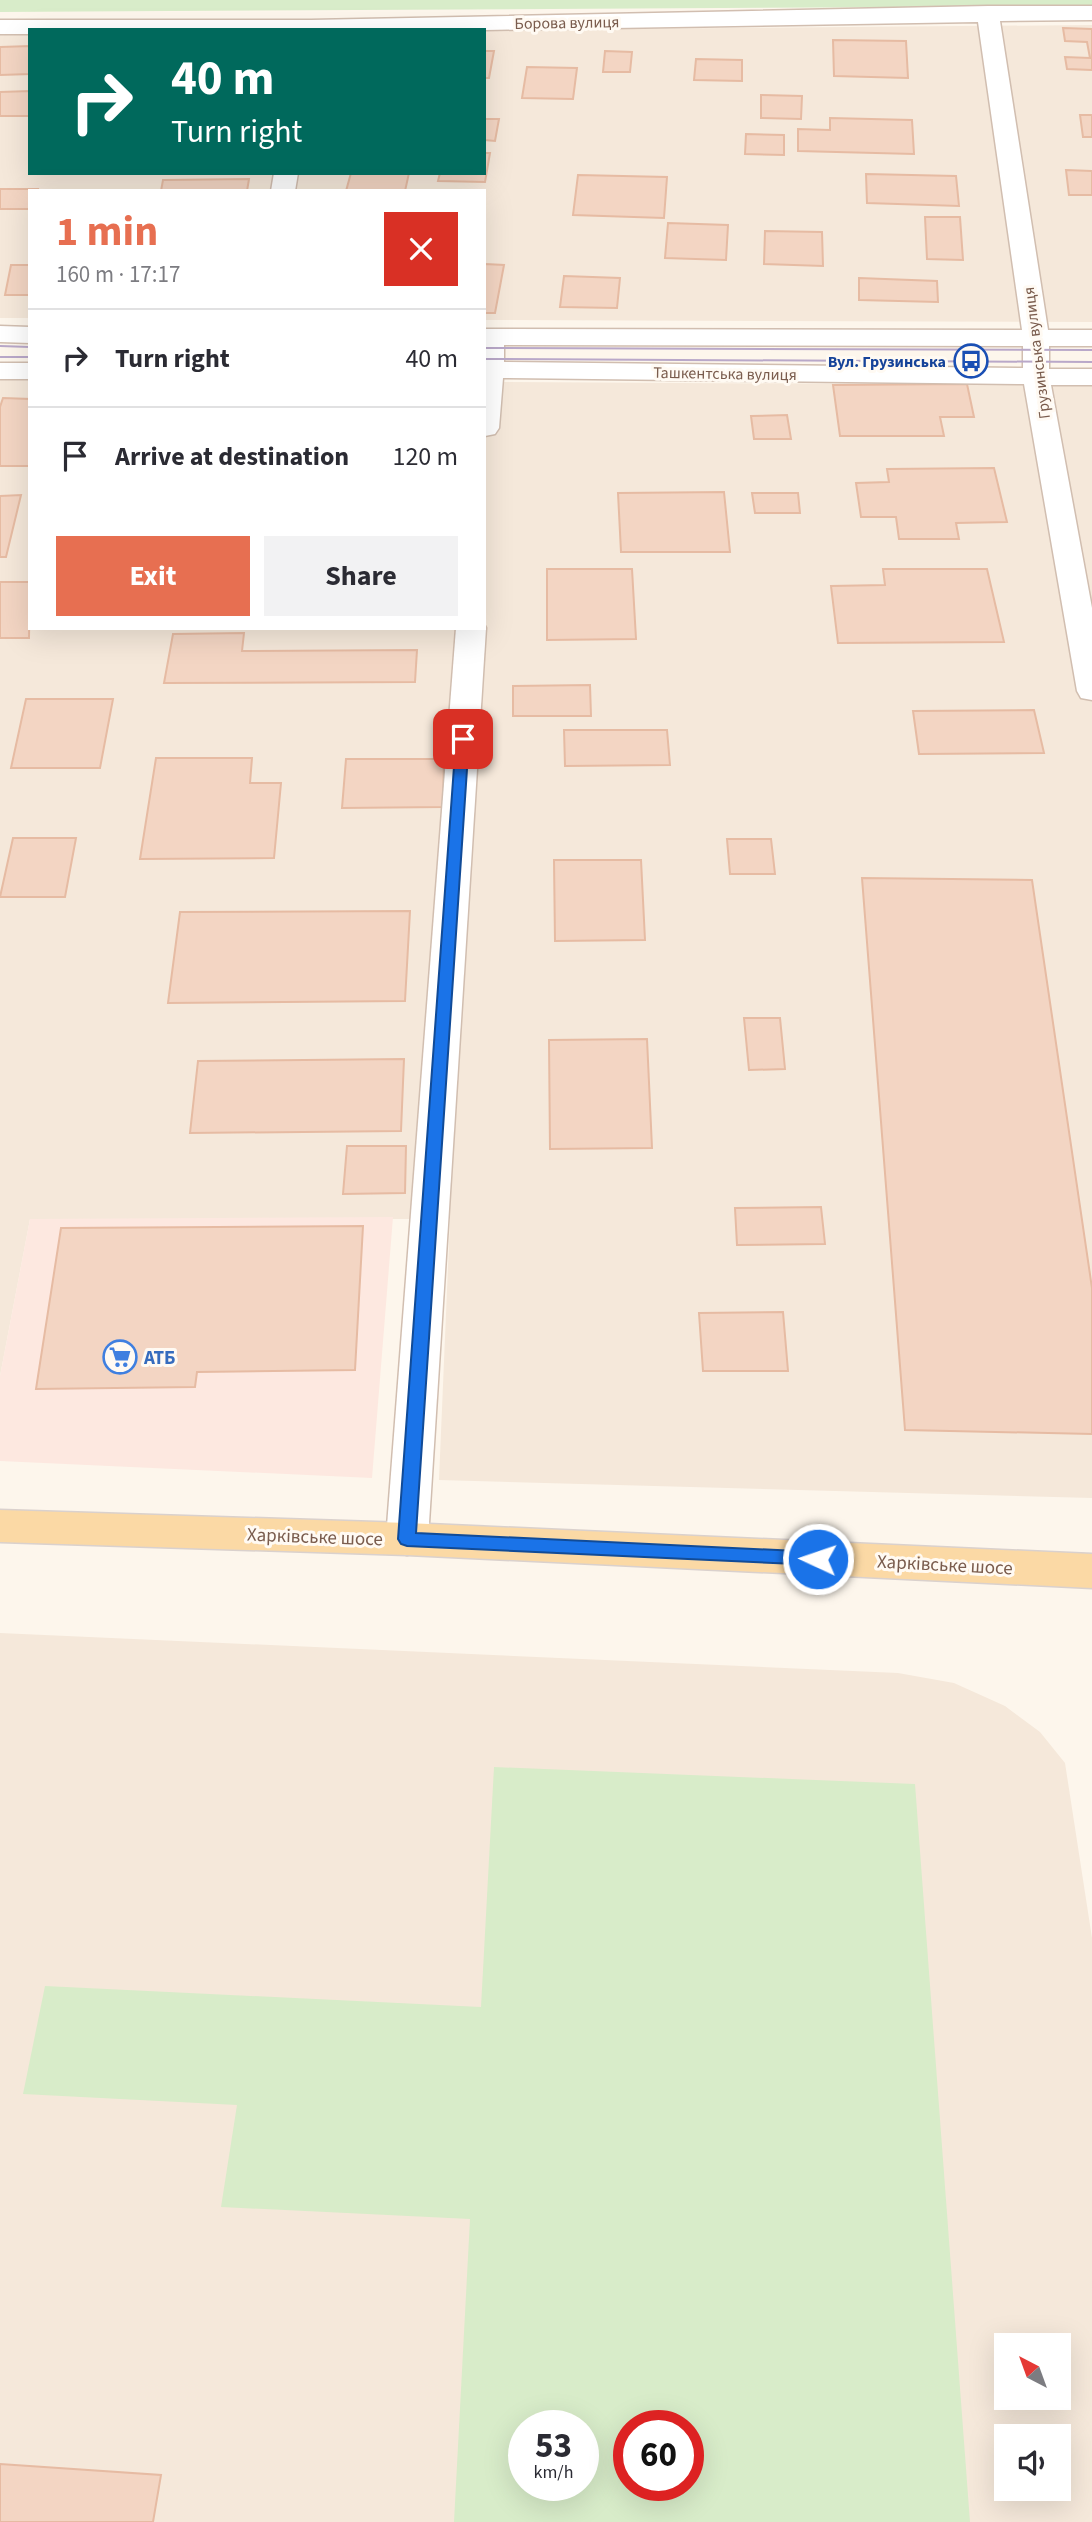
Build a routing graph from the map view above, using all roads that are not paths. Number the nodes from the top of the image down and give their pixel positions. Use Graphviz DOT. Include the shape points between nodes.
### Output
graph roads {
  1 [pos="988,13"];
  2 [pos="1092,13"];
  3 [pos="0,27"];
  4 [pos="156,28"];
  5 [pos="353,28"];
  6 [pos="0,334"];
  7 [pos="28,335"];
  8 [pos="488,337"];
  9 [pos="1036,338"];
  10 [pos="1092,338"];
  11 [pos="487,370"];
  12 [pos="28,371"];
  13 [pos="0,372"];
  14 [pos="1036,377"];
  15 [pos="1092,377"];
  16 [pos="486,399"];
  17 [pos="471,630"];
  18 [pos="1092,691"];
  19 [pos="0,1526"];
  20 [pos="407,1539"];
  21 [pos="1092,1571"];
  1 -- 2 [label="street, Борова вулиця"];
  1 -- 5 [label="street, Борова вулиця"];
  1 -- 9 [label="street, Грузинська вулиця"];
  3 -- 4 [label="street, Борова вулиця"];
  6 -- 7 [label="street"];
  8 -- 9 [label="street, Ташкентська вулиця"];
  8 -- 11 [label="street"];
  9 -- 10 [label="street, Ташкентська вулиця"];
  9 -- 14 [label="street, Грузинська вулиця"];
  11 -- 14 [label="street, Ташкентська вулиця"];
  11 -- 16 [label="street"];
  12 -- 13 [label="street"];
  14 -- 15 [label="street, Ташкентська вулиця"];
  14 -- 18 [label="street, Грузинська вулиця"];
  17 -- 20 [label="street"];
  19 -- 20 [label="main road, Харківське шосе"];
  20 -- 21 [label="main road, Харківське шосе"];
}
